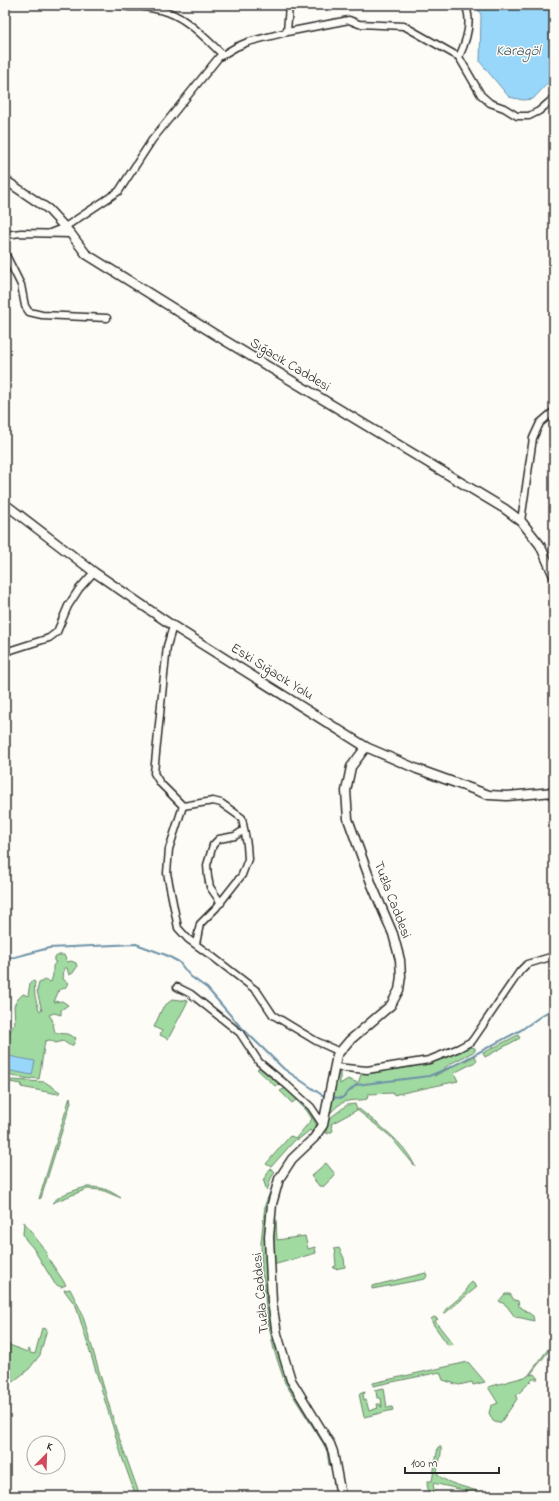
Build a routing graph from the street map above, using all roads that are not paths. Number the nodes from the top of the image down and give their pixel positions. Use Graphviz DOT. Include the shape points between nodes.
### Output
graph roads {
  1 [pos="119,5"];
  2 [pos="289,5"];
  3 [pos="465,5"];
  4 [pos="287,32"];
  5 [pos="223,55"];
  6 [pos="459,57"];
  7 [pos="554,98"];
  8 [pos="5,180"];
  9 [pos="68,230"];
  10 [pos="5,235"];
  11 [pos="5,253"];
  12 [pos="107,318"];
  13 [pos="554,411"];
  14 [pos="5,504"];
  15 [pos="521,521"];
  16 [pos="94,572"];
  17 [pos="554,576"];
  18 [pos="173,626"];
  19 [pos="5,652"];
  20 [pos="366,747"];
  21 [pos="554,792"];
  22 [pos="183,806"];
  23 [pos="244,830"];
  24 [pos="221,903"];
  25 [pos="196,944"];
  26 [pos="554,956"];
  27 [pos="177,987"];
  28 [pos="340,1052"];
  29 [pos="335,1067"];
  30 [pos="322,1125"];
  31 [pos="341,1496"];
  1 -- 5 [label="street" via="162,11 176,16 200,33"];
  2 -- 4 [label="street"];
  3 -- 6 [label="street" via="468,18 466,44"];
  4 -- 5 [label="street" via="248,42"];
  4 -- 6 [label="street" via="349,20 359,24 404,26"];
  5 -- 9 [label="street" via="152,140 119,191"];
  6 -- 7 [label="street" via="481,95 490,103 517,116 530,116"];
  8 -- 9 [label="main road, Sığacık Caddesi" via="48,209"];
  9 -- 10 [label="street" via="50,234"];
  9 -- 15 [label="main road, Sığacık Caddesi" via="86,254"];
  11 -- 12 [label="street" via="29,312"];
  13 -- 15 [label="street" via="540,423 532,438"];
  14 -- 16 [label="main road, Eski Sığacık Yolu"];
  15 -- 17 [label="main road, Sığacık Caddesi" via="540,545"];
  16 -- 18 [label="main road, Eski Sığacık Yolu"];
  16 -- 19 [label="street" via="68,606 57,632 49,638"];
  18 -- 20 [label="main road, Eski Sığacık Yolu"];
  18 -- 22 [label="street" via="167,646 154,773 160,783"];
  20 -- 21 [label="main road, Eski Sığacık Yolu" via="489,795"];
  20 -- 28 [label="main road, Tuzla Caddesi" via="351,767 346,792 348,819 393,934 400,960 401,976 399,990 391,1005"];
  22 -- 23 [label="street" via="213,801 221,803 242,818"];
  22 -- 25 [label="street" via="169,849 167,873 178,928"];
  23 -- 24 [label="street" via="248,860 242,875"];
  23 -- 24 [label="street" via="235,836 219,839 213,845 207,865 208,877 210,887"];
  24 -- 25 [label="street" via="200,924"];
  25 -- 28 [label="street" via="256,991 273,1015"];
  26 -- 29 [label="street" via="527,964 472,1041 459,1048 429,1060 367,1070"];
  27 -- 30 [label="street" via="191,994 240,1033 259,1062 311,1107"];
  28 -- 29 [label="main road, Tuzla Caddesi"];
  29 -- 30 [label="main road, Tuzla Caddesi"];
  30 -- 31 [label="main road, Tuzla Caddesi" via="314,1138 288,1164 275,1190 269,1237 272,1302 277,1334 291,1380 330,1444"];
}
